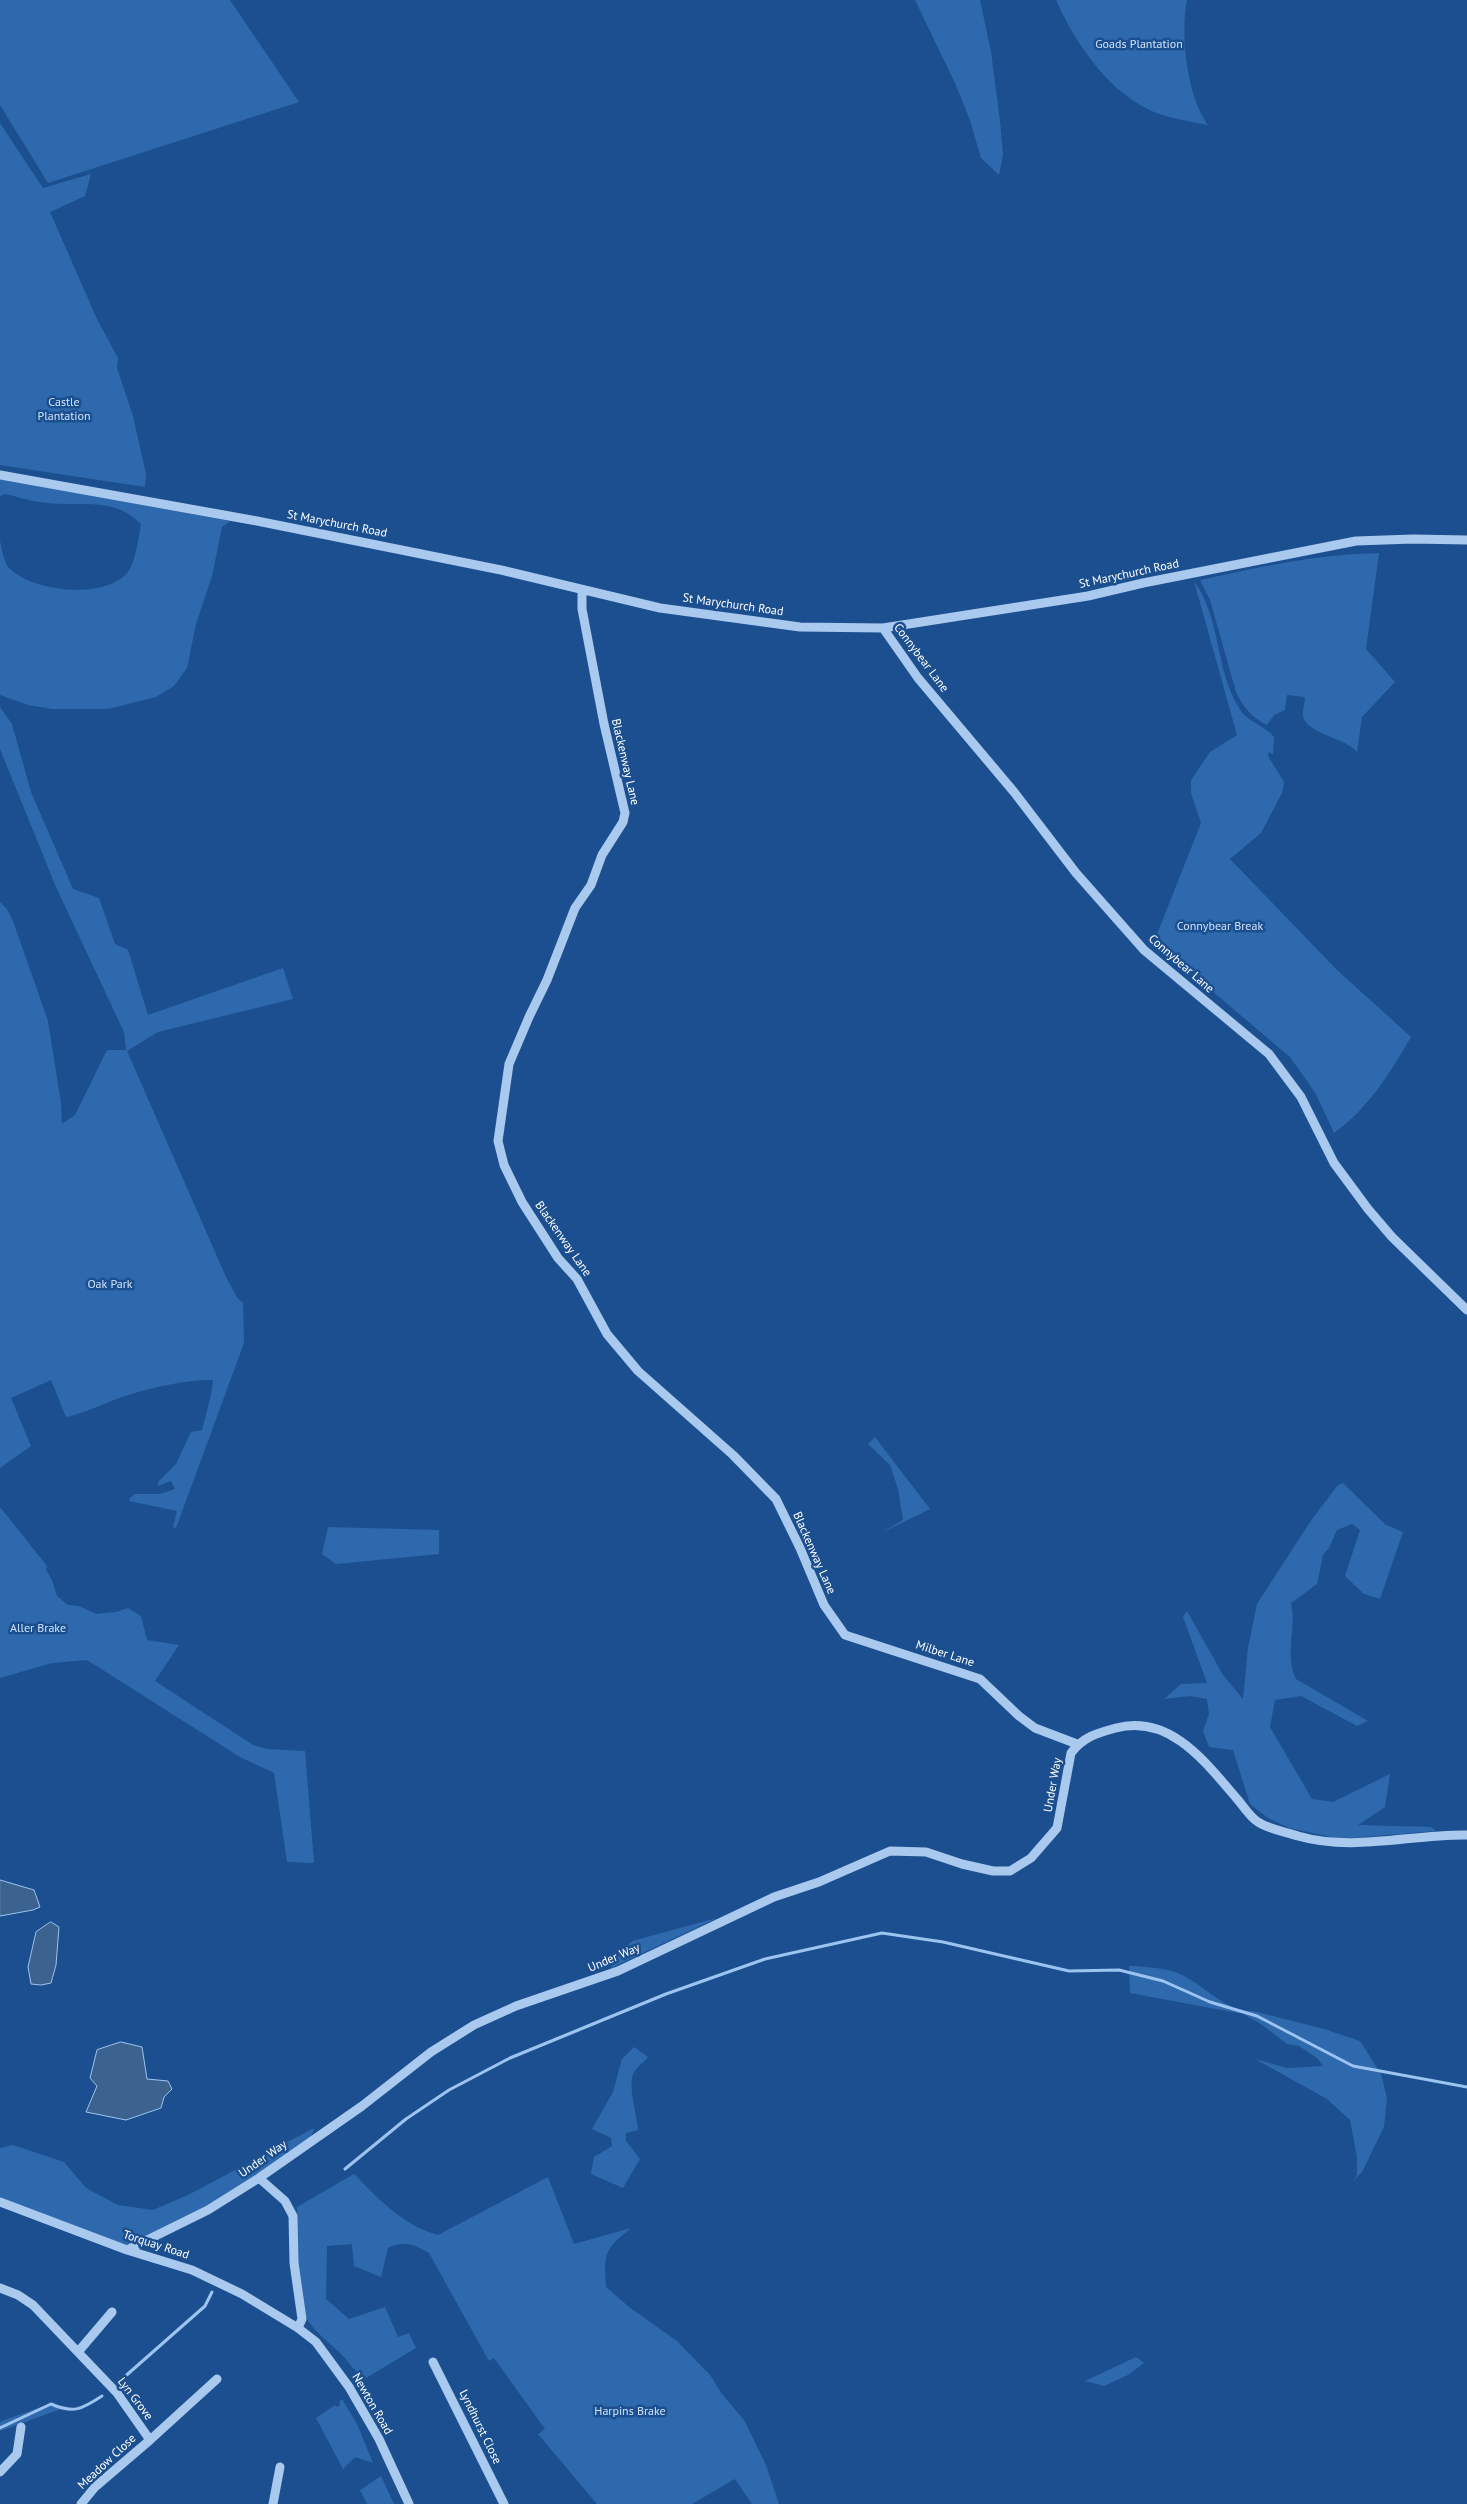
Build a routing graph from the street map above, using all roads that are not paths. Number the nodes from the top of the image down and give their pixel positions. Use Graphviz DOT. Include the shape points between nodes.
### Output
graph roads {
  1 [pos="0,475"];
  2 [pos="1467,540"];
  3 [pos="582,591"];
  4 [pos="883,628"];
  5 [pos="1467,1310"];
  6 [pos="844,1635"];
  7 [pos="1078,1744"];
  8 [pos="1467,1835"];
  9 [pos="259,2178"];
  10 [pos="0,2202"];
  11 [pos="127,2250"];
  12 [pos="0,2288"];
  13 [pos="112,2312"];
  14 [pos="298,2328"];
  15 [pos="78,2352"];
  16 [pos="433,2362"];
  17 [pos="217,2379"];
  18 [pos="21,2426"];
  19 [pos="150,2440"];
  20 [pos="280,2467"];
  21 [pos="0,2472"];
  22 [pos="80,2504"];
  23 [pos="273,2504"];
  24 [pos="409,2504"];
  25 [pos="504,2504"];
  1 -- 3 [label="street, St Marychurch Road" via="257,520 501,570"];
  2 -- 4 [label="street, St Marychurch Road" via="1356,541 1143,582 1088,596"];
  3 -- 4 [label="street, St Marychurch Road" via="660,608 754,622 800,627"];
  3 -- 6 [label="street, Blackenway Lane" via="582,609 624,813 623,822 602,855 591,885 575,908 509,1064 498,1141 504,1165 522,1202 558,1258 577,1279 607,1334 638,1371 776,1499 824,1605"];
  4 -- 5 [label="street, Connybear Lane" via="918,678 1014,792 1076,873 1144,950 1269,1054 1301,1097 1334,1163 1368,1209"];
  6 -- 7 [label="street, Milber Lane" via="980,1679 1035,1728"];
  7 -- 8 [label="street" via="1097,1733 1127,1725 1165,1730 1197,1753 1258,1822 1301,1837 1342,1844"];
  7 -- 9 [label="street, Under Way" via="1071,1753 1058,1828 1031,1858 1010,1871 962,1864 926,1852 890,1851 819,1882 774,1897 618,1971 516,2006 474,2025"];
  9 -- 11 [label="street, Under Way" via="208,2210"];
  9 -- 14 [label="street" via="285,2201 293,2216 294,2263 302,2319"];
  10 -- 11 [label="street, Torquay Road"];
  11 -- 14 [label="street, Torquay Road" via="219,2282"];
  12 -- 15 [label="street, Lyn Grove" via="33,2305"];
  13 -- 15 [label="street"];
  14 -- 24 [label="street, Newton Road" via="316,2342 349,2387"];
  15 -- 19 [label="street, Lyn Grove" via="117,2393"];
  16 -- 25 [label="street, Lyndhurst Close"];
  17 -- 19 [label="street, Lyn Grove"];
  18 -- 21 [label="street" via="17,2454"];
  19 -- 22 [label="street, Meadow Close"];
  20 -- 23 [label="street"];
}
